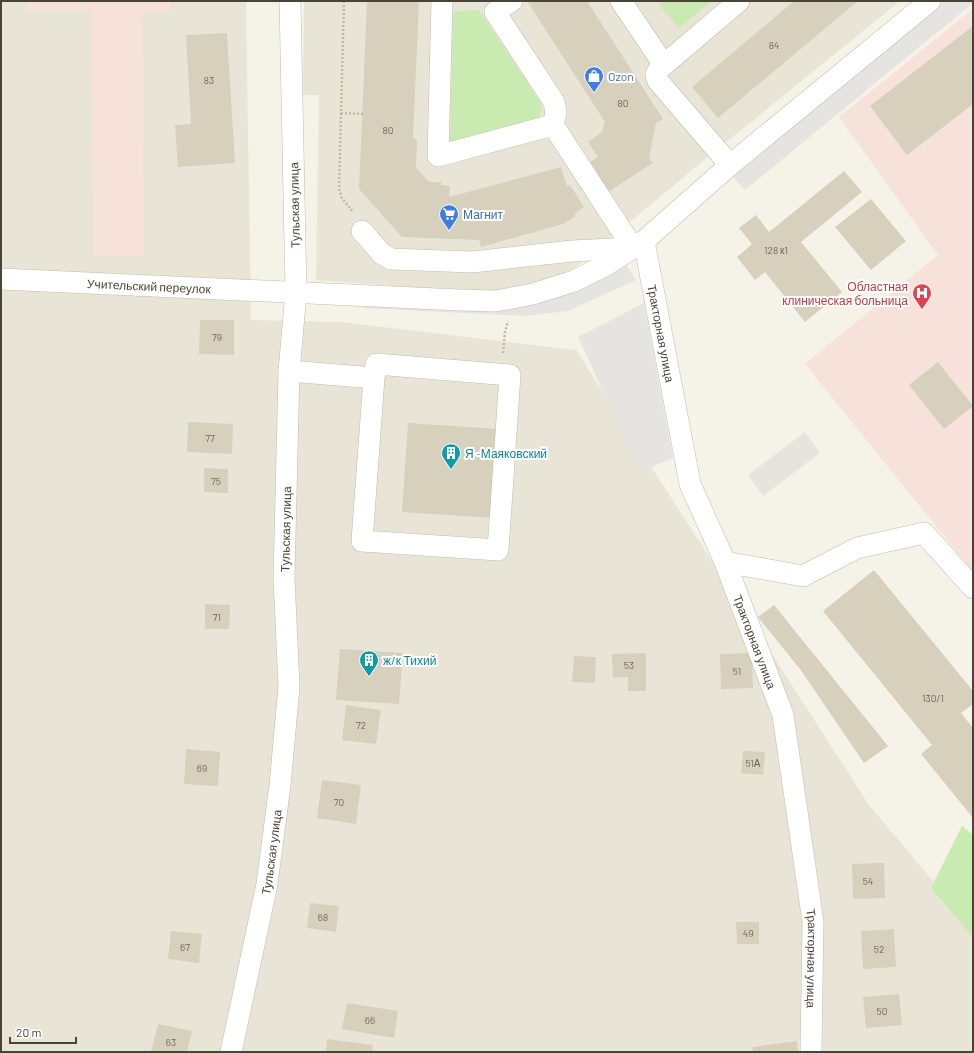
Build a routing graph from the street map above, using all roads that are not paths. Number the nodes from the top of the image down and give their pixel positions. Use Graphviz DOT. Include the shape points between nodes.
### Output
graph roads {
  1 [pos="290,1"];
  2 [pos="442,1"];
  3 [pos="621,1"];
  4 [pos="739,1"];
  5 [pos="930,1"];
  6 [pos="499,5"];
  7 [pos="664,66"];
  8 [pos="553,125"];
  9 [pos="730,165"];
  10 [pos="362,231"];
  11 [pos="638,245"];
  12 [pos="1,279"];
  13 [pos="296,293"];
  14 [pos="289,371"];
  15 [pos="374,378"];
  16 [pos="725,562"];
  17 [pos="973,588"];
  18 [pos="231,1052"];
  19 [pos="811,1052"];
  1 -- 13 [label="street, Тульская улица"];
  2 -- 8 [label="street" via="438,156"];
  3 -- 7 [label="street"];
  4 -- 7 [label="street"];
  5 -- 9 [label="street, Учительский переулок"];
  6 -- 8 [label="street" via="554,102 556,113"];
  7 -- 9 [label="street" via="656,75 658,81"];
  8 -- 11 [label="street"];
  9 -- 11 [label="street, Учительский переулок"];
  10 -- 11 [label="street" via="382,254 391,259 472,262"];
  11 -- 13 [label="street, Учительский переулок" via="574,281 534,294 496,301"];
  11 -- 16 [label="street, Тракторная улица" via="690,484"];
  12 -- 13 [label="street, Учительский переулок"];
  13 -- 14 [label="street, Тульская улица"];
  14 -- 15 [label="street"];
  14 -- 18 [label="street, Тульская улица" via="284,578 288,695 267,884"];
  15 -- 15 [label="street" via="376,364 510,375 498,550 362,541"];
  16 -- 17 [label="street" via="803,576 857,548 924,533"];
  16 -- 19 [label="street, Тракторная улица" via="783,714 813,922"];
}
